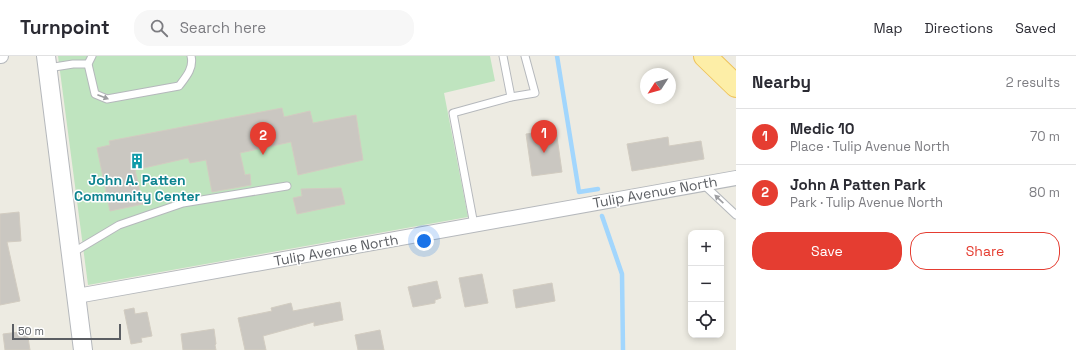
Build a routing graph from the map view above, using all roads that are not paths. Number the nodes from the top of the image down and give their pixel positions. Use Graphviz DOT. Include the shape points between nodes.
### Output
graph roads {
  1 [pos="92,56"];
  2 [pos="191,56"];
  3 [pos="503,56"];
  4 [pos="525,56"];
  5 [pos="705,56"];
  6 [pos="46,62"];
  7 [pos="88,64"];
  8 [pos="736,86"];
  9 [pos="511,97"];
  10 [pos="736,178"];
  11 [pos="702,184"];
  12 [pos="287,186"];
  13 [pos="736,215"];
  14 [pos="474,225"];
  15 [pos="72,253"];
  16 [pos="77,296"];
  17 [pos="83,350"];
  1 -- 7 [label="lane"];
  7 -- 2 [label="lane, one-way" via="96,94 107,99 179,86 188,74"];
  3 -- 9 [label="lane"];
  4 -- 9 [label="lane" via="535,94"];
  5 -- 8 [label="main road"];
  6 -- 7 [label="lane"];
  6 -- 15 [label="street"];
  9 -- 14 [label="lane" via="453,113"];
  10 -- 11 [label="street, Tulip Avenue North"];
  13 -- 11 [label="lane, one-way"];
  11 -- 14 [label="street, Tulip Avenue North"];
  12 -- 15 [label="lane" via="183,203 119,225"];
  14 -- 16 [label="street, Tulip Avenue North"];
  15 -- 16 [label="street"];
  16 -- 17 [label="street"];
}
